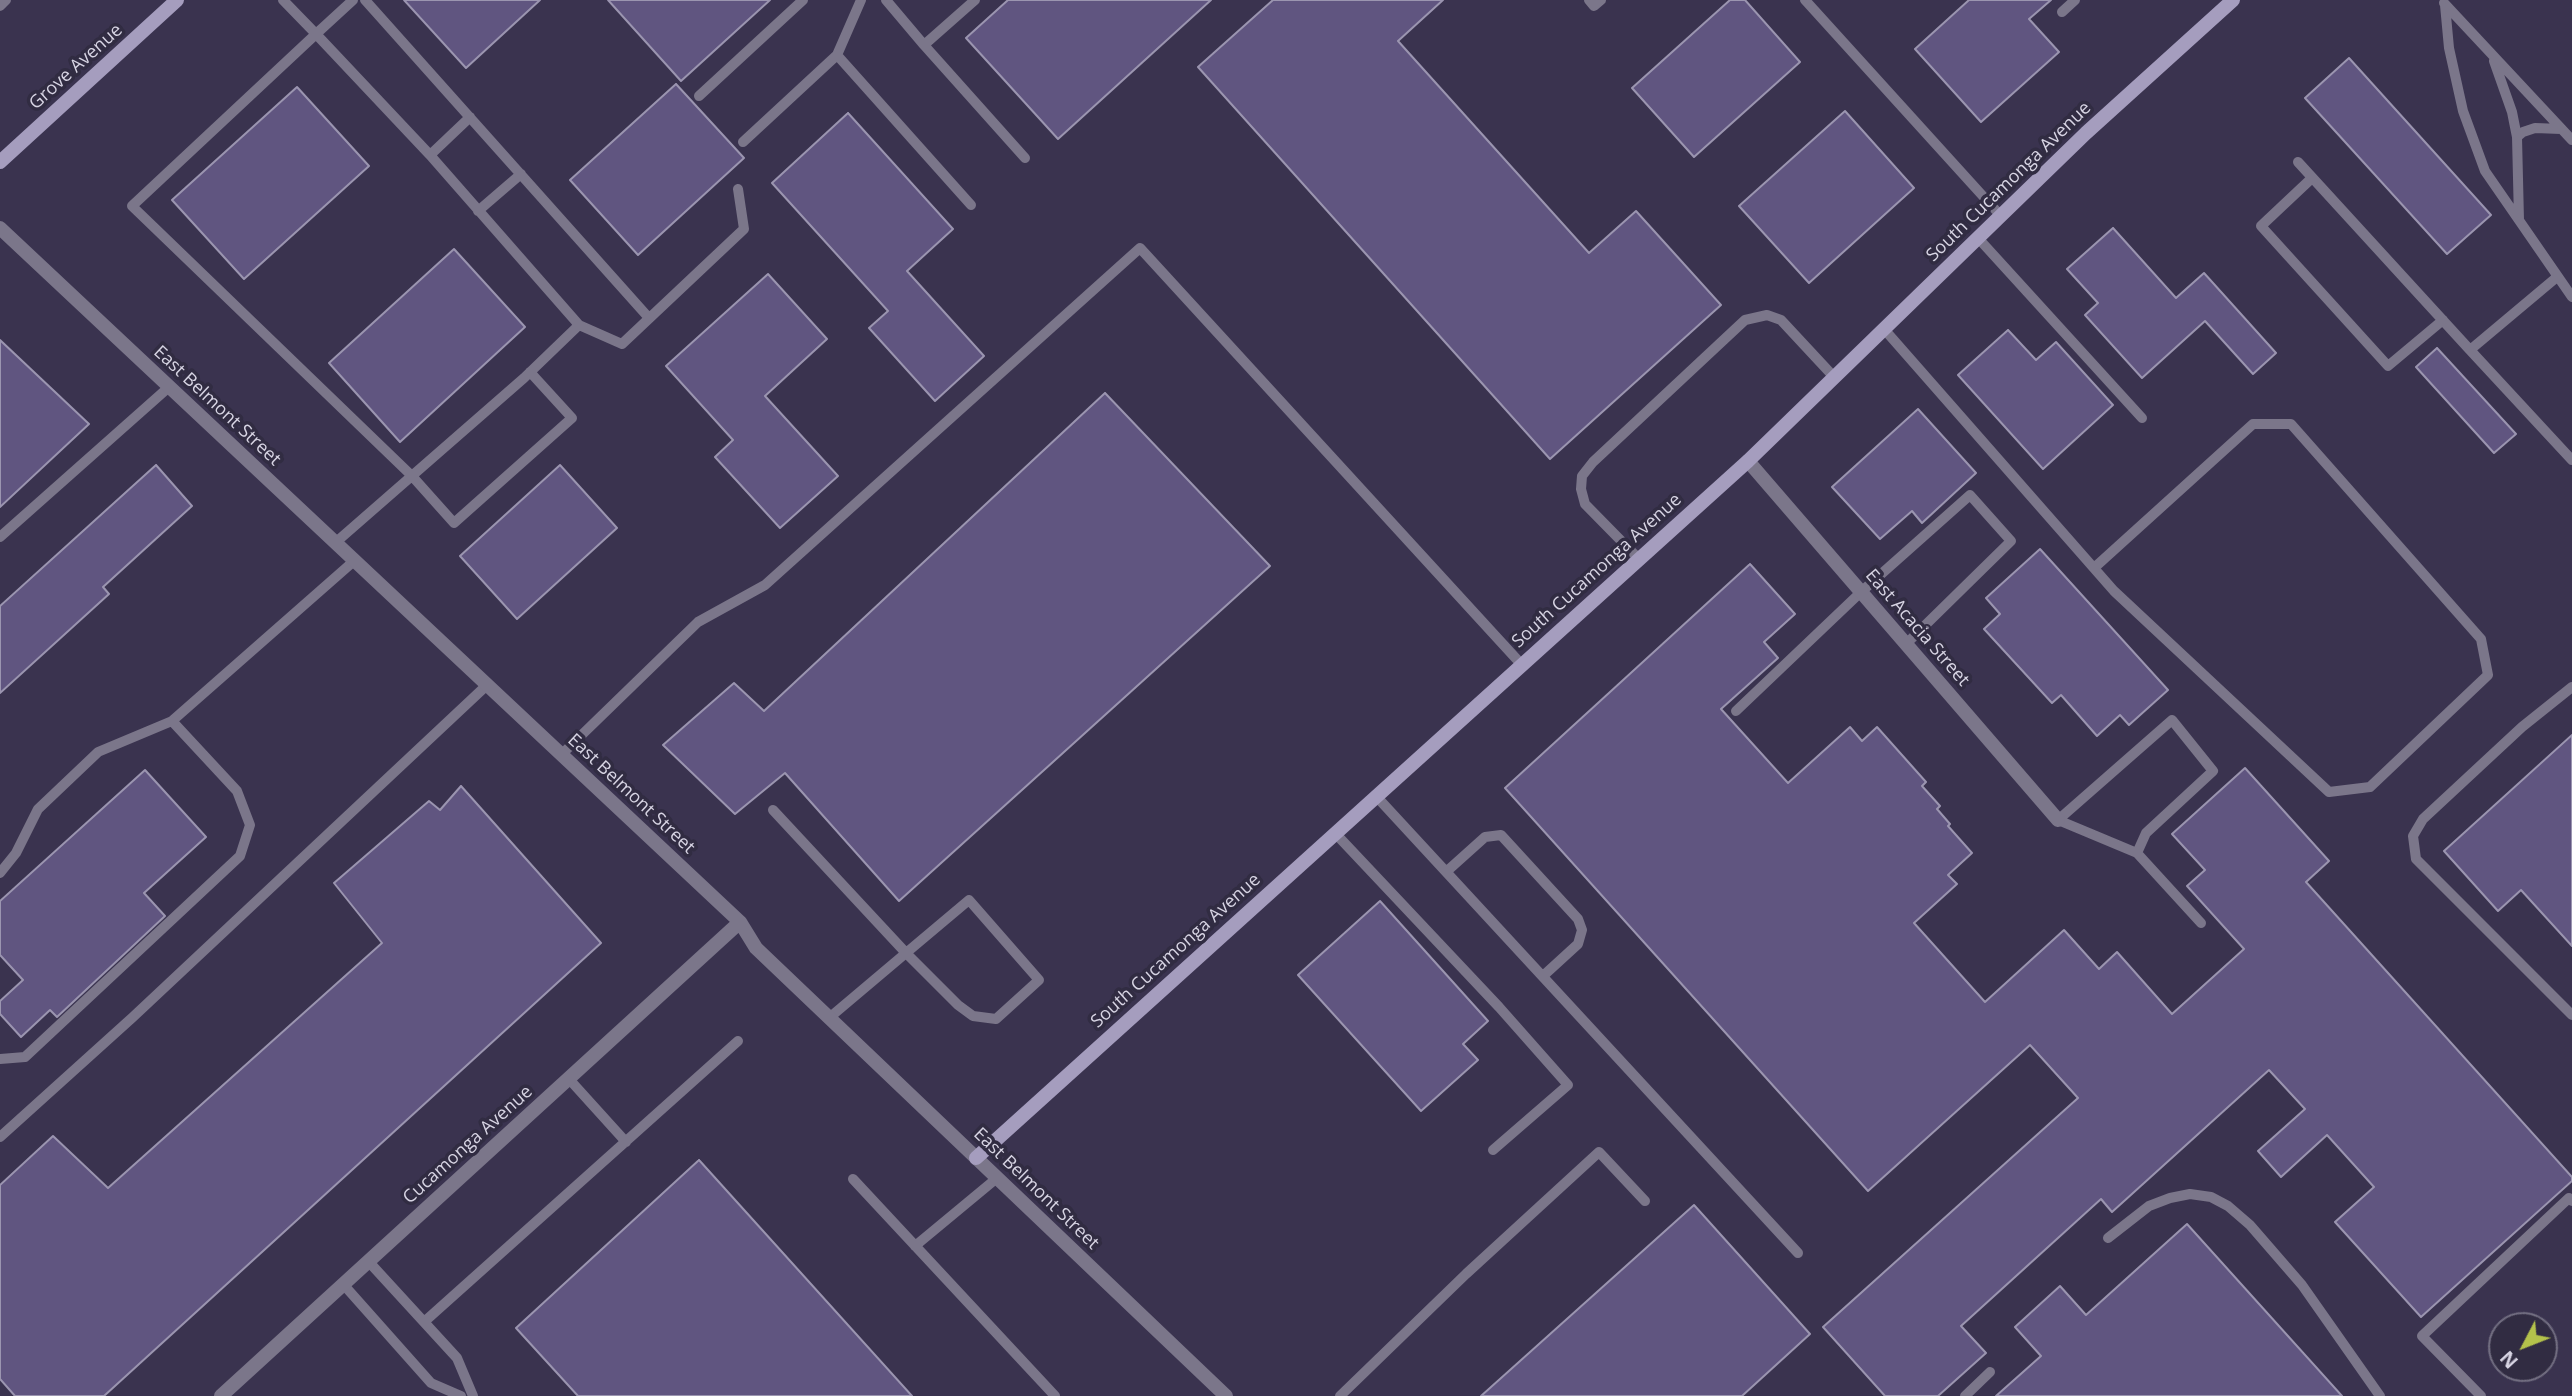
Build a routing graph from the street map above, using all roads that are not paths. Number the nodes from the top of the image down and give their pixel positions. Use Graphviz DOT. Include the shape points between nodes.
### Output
graph roads {
  1 [pos="6,0"];
  2 [pos="177,0"];
  3 [pos="283,0"];
  4 [pos="353,0"];
  5 [pos="365,0"];
  6 [pos="803,0"];
  7 [pos="861,0"];
  8 [pos="886,0"];
  9 [pos="975,0"];
  10 [pos="1589,0"];
  11 [pos="1601,0"];
  12 [pos="1805,0"];
  13 [pos="2075,0"];
  14 [pos="2233,0"];
  15 [pos="2443,2"];
  16 [pos="0,6"];
  17 [pos="2062,12"];
  18 [pos="316,34"];
  19 [pos="924,45"];
  20 [pos="837,54"];
  21 [pos="2491,54"];
  22 [pos="699,96"];
  23 [pos="470,117"];
  24 [pos="2561,129"];
  25 [pos="2517,137"];
  26 [pos="2572,140"];
  27 [pos="743,142"];
  28 [pos="430,155"];
  29 [pos="1025,158"];
  30 [pos="0,162"];
  31 [pos="2298,162"];
  32 [pos="521,174"];
  33 [pos="2312,178"];
  34 [pos="738,189"];
  35 [pos="971,205"];
  36 [pos="478,211"];
  37 [pos="2001,216"];
  38 [pos="2519,221"];
  39 [pos="0,228"];
  40 [pos="1978,238"];
  41 [pos="2557,277"];
  42 [pos="2572,297"];
  43 [pos="649,318"];
  44 [pos="2443,320"];
  45 [pos="579,325"];
  46 [pos="1884,329"];
  47 [pos="2470,351"];
  48 [pos="530,372"];
  49 [pos="1834,377"];
  50 [pos="169,387"];
  51 [pos="2142,418"];
  52 [pos="2572,460"];
  53 [pos="1748,461"];
  54 [pos="412,476"];
  55 [pos="0,537"];
  56 [pos="335,543"];
  57 [pos="1639,559"];
  58 [pos="354,561"];
  59 [pos="2094,568"];
  60 [pos="1861,592"];
  61 [pos="1906,644"];
  62 [pos="1521,665"];
  63 [pos="486,685"];
  64 [pos="2572,687"];
  65 [pos="1736,711"];
  66 [pos="172,721"];
  67 [pos="561,755"];
  68 [pos="1376,796"];
  69 [pos="772,810"];
  70 [pos="2058,820"];
  71 [pos="1335,833"];
  72 [pos="2137,853"];
  73 [pos="1446,872"];
  74 [pos="0,873"];
  75 [pos="740,922"];
  76 [pos="2201,923"];
  77 [pos="906,953"];
  78 [pos="1543,976"];
  79 [pos="2572,1015"];
  80 [pos="829,1018"];
  81 [pos="738,1041"];
  82 [pos="0,1059"];
  83 [pos="569,1079"];
  84 [pos="0,1137"];
  85 [pos="626,1142"];
  86 [pos="1493,1150"];
  87 [pos="976,1158"];
  88 [pos="997,1178"];
  89 [pos="853,1179"];
  90 [pos="1645,1201"];
  91 [pos="2572,1201"];
  92 [pos="2108,1238"];
  93 [pos="915,1246"];
  94 [pos="1798,1253"];
  95 [pos="369,1262"];
  96 [pos="344,1284"];
  97 [pos="424,1322"];
  98 [pos="1990,1373"];
  99 [pos="221,1396"];
  100 [pos="460,1396"];
  101 [pos="472,1396"];
  102 [pos="1055,1396"];
  103 [pos="1226,1396"];
  104 [pos="1340,1396"];
  105 [pos="1965,1396"];
  106 [pos="2380,1396"];
  107 [pos="2481,1396"];
  1 -- 16 [label="lane"];
  2 -- 30 [label="street, Grove Avenue"];
  3 -- 18 [label="lane"];
  4 -- 18 [label="lane"];
  5 -- 23 [label="lane"];
  6 -- 22 [label="lane"];
  7 -- 20 [label="lane"];
  8 -- 19 [label="lane"];
  9 -- 19 [label="lane"];
  10 -- 11 [label="lane" via="1594,6"];
  12 -- 37 [label="lane"];
  13 -- 17 [label="lane"];
  14 -- 37 [label="street, South Cucamonga Avenue"];
  15 -- 21 [label="lane"];
  15 -- 38 [label="lane" via="2463,111 2484,171"];
  18 -- 28 [label="lane"];
  18 -- 54 [label="lane" via="132,206"];
  19 -- 29 [label="lane"];
  20 -- 27 [label="lane"];
  20 -- 35 [label="lane"];
  21 -- 24 [label="lane"];
  21 -- 25 [label="lane"];
  23 -- 28 [label="lane"];
  23 -- 32 [label="lane"];
  24 -- 25 [label="lane" via="2535,128"];
  24 -- 26 [label="lane"];
  25 -- 38 [label="lane"];
  28 -- 36 [label="lane"];
  31 -- 33 [label="lane"];
  32 -- 36 [label="lane"];
  32 -- 43 [label="lane"];
  33 -- 44 [label="lane"];
  33 -- 44 [label="lane" via="2261,226 2388,366"];
  34 -- 43 [label="lane" via="744,229"];
  36 -- 45 [label="lane"];
  37 -- 40 [label="street, South Cucamonga Avenue"];
  38 -- 41 [label="lane"];
  39 -- 50 [label="street, East Belmont Street"];
  40 -- 46 [label="street, South Cucamonga Avenue"];
  40 -- 51 [label="lane"];
  41 -- 42 [label="lane"];
  41 -- 47 [label="lane"];
  43 -- 45 [label="lane" via="622,344"];
  44 -- 47 [label="lane"];
  45 -- 48 [label="lane"];
  46 -- 49 [label="street, South Cucamonga Avenue"];
  46 -- 59 [label="lane"];
  47 -- 52 [label="lane"];
  48 -- 54 [label="lane"];
  48 -- 54 [label="lane" via="572,418 454,523"];
  49 -- 53 [label="street, South Cucamonga Avenue"];
  49 -- 57 [label="lane" via="1781,320 1767,315 1745,320 1592,462 1582,476 1586,504"];
  50 -- 55 [label="lane"];
  50 -- 56 [label="street, East Belmont Street"];
  53 -- 57 [label="street, South Cucamonga Avenue"];
  53 -- 60 [label="street, East Acacia Street"];
  54 -- 56 [label="lane"];
  56 -- 58 [label="street, East Belmont Street"];
  57 -- 62 [label="street, South Cucamonga Avenue"];
  58 -- 63 [label="street, East Belmont Street"];
  58 -- 66 [label="lane"];
  59 -- 59 [label="lane" via="2329,792 2370,787 2488,675 2481,639 2291,424 2253,424"];
  60 -- 61 [label="street, East Acacia Street"];
  60 -- 61 [label="lane" via="1970,495 2011,541"];
  60 -- 65 [label="lane"];
  61 -- 70 [label="street, East Acacia Street"];
  62 -- 67 [label="lane" via="1140,248 765,585 698,622"];
  62 -- 68 [label="street, South Cucamonga Avenue"];
  63 -- 67 [label="street, East Belmont Street"];
  63 -- 84 [label="lane"];
  64 -- 79 [label="lane" via="2423,819 2413,836 2416,859"];
  66 -- 74 [label="lane" via="98,752 38,809 16,853"];
  66 -- 82 [label="lane" via="237,791 250,825 240,856 24,1057"];
  67 -- 75 [label="street, East Belmont Street"];
  68 -- 71 [label="street, South Cucamonga Avenue"];
  68 -- 73 [label="lane"];
  69 -- 77 [label="lane"];
  70 -- 72 [label="lane"];
  70 -- 72 [label="lane" via="2172,720 2213,771 2146,834"];
  71 -- 86 [label="lane" via="1568,1085"];
  71 -- 87 [label="street, South Cucamonga Avenue"];
  72 -- 76 [label="lane"];
  73 -- 78 [label="lane"];
  73 -- 78 [label="lane" via="1485,837 1501,835 1578,919 1582,930 1578,944"];
  75 -- 80 [label="street, East Belmont Street" via="756,948"];
  75 -- 83 [label="street, Cucamonga Avenue"];
  77 -- 77 [label="lane" via="969,900 1039,980 996,1018 972,1016"];
  77 -- 80 [label="lane"];
  78 -- 94 [label="lane"];
  80 -- 87 [label="street, East Belmont Street"];
  81 -- 85 [label="lane"];
  83 -- 85 [label="lane"];
  83 -- 95 [label="street, Cucamonga Avenue"];
  85 -- 97 [label="lane"];
  87 -- 88 [label="street, East Belmont Street"];
  88 -- 93 [label="lane"];
  88 -- 103 [label="street, East Belmont Street"];
  89 -- 93 [label="lane"];
  90 -- 104 [label="lane" via="1599,1152"];
  91 -- 107 [label="lane" via="2569,1198 2423,1336"];
  92 -- 106 [label="lane" via="2149,1206 2170,1198 2190,1194 2228,1206 2302,1285"];
  93 -- 102 [label="lane"];
  95 -- 96 [label="street, Cucamonga Avenue"];
  95 -- 97 [label="lane"];
  96 -- 99 [label="street, Cucamonga Avenue"];
  96 -- 100 [label="lane" via="431,1382"];
  97 -- 101 [label="lane" via="457,1358"];
  98 -- 105 [label="lane"];
}
